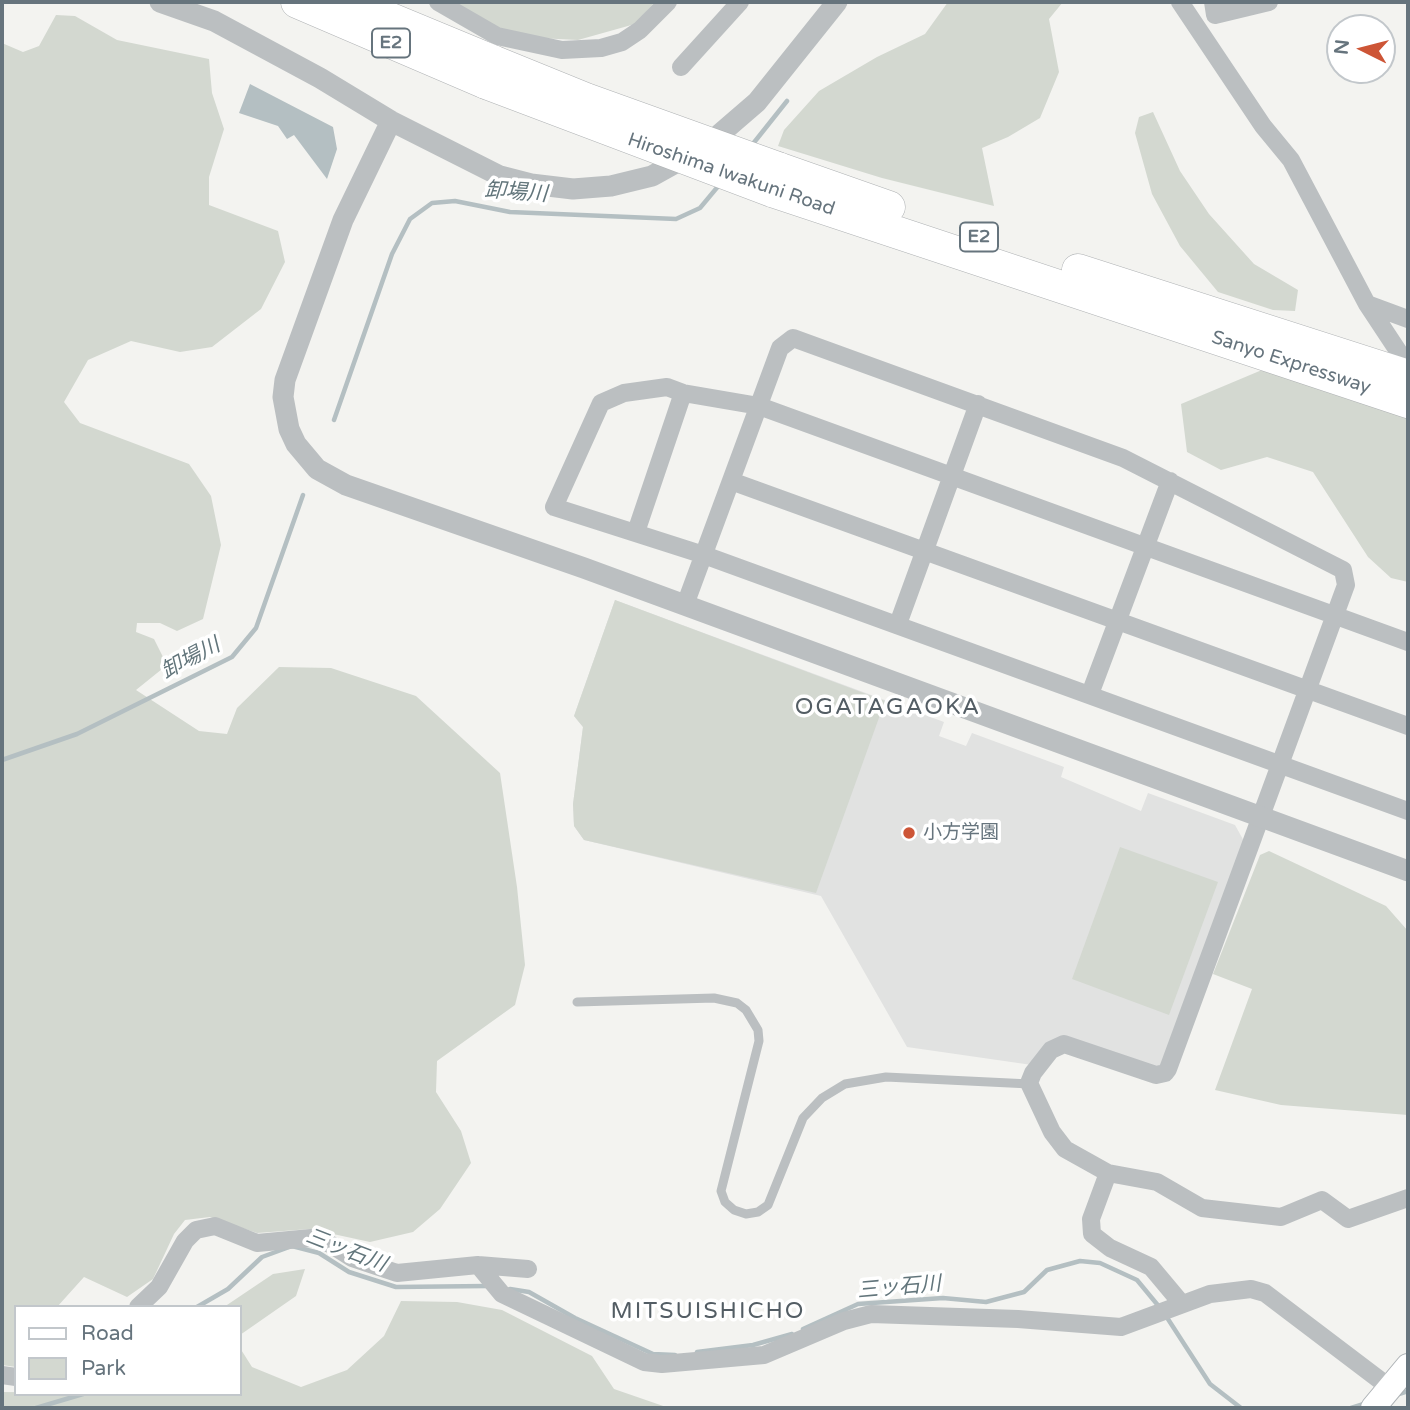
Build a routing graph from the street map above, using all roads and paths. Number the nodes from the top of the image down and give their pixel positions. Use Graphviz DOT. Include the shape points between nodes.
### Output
graph roads {
  1 [pos="160,2"];
  2 [pos="297,2"];
  3 [pos="350,2"];
  4 [pos="438,2"];
  5 [pos="668,2"];
  6 [pos="740,2"];
  7 [pos="837,2"];
  8 [pos="1180,2"];
  9 [pos="1213,2"];
  10 [pos="1261,3"];
  11 [pos="681,67"];
  12 [pos="490,72"];
  13 [pos="391,121"];
  14 [pos="1367,304"];
  15 [pos="1187,313"];
  16 [pos="1408,319"];
  17 [pos="1408,366"];
  18 [pos="1408,376"];
  19 [pos="683,394"];
  20 [pos="1408,402"];
  21 [pos="978,404"];
  22 [pos="759,406"];
  23 [pos="952,477"];
  24 [pos="731,481"];
  25 [pos="1170,481"];
  26 [pos="636,532"];
  27 [pos="1145,547"];
  28 [pos="925,551"];
  29 [pos="704,555"];
  30 [pos="685,605"];
  31 [pos="1334,615"];
  32 [pos="1117,621"];
  33 [pos="898,624"];
  34 [pos="1408,642"];
  35 [pos="1307,690"];
  36 [pos="1090,694"];
  37 [pos="1408,726"];
  38 [pos="1280,764"];
  39 [pos="1408,811"];
  40 [pos="1261,815"];
  41 [pos="1408,871"];
  42 [pos="578,1002"];
  43 [pos="1030,1084"];
  44 [pos="1108,1173"];
  45 [pos="1408,1198"];
  46 [pos="479,1267"];
  47 [pos="528,1269"];
  48 [pos="140,1305"];
  49 [pos="1180,1305"];
  50 [pos="1408,1366"];
  51 [pos="1389,1387"];
  52 [pos="1373,1408"];
  1 -- 13 [label="street" via="214,21"];
  2 -- 12 [label="highway, Hiroshima Iwakuni Road / E2"];
  3 -- 12 [label="highway, Hiroshima Iwakuni Road / E2"];
  4 -- 5 [label="street" via="497,36 562,50 601,48 622,41"];
  6 -- 11 [label="street"];
  7 -- 13 [label="street" via="757,102 706,146 652,176 573,189 531,184 500,176"];
  8 -- 14 [label="street" via="1263,126 1292,160"];
  9 -- 10 [label="street" via="1216,15"];
  12 -- 15 [label="highway, Hiroshima Iwakuni Road / E2, bridge" via="586,99 775,179"];
  13 -- 30 [label="street" via="343,220 289,364 284,405 296,444 317,469 346,485"];
  14 -- 16 [label="street"];
  14 -- 17 [label="street"];
  15 -- 18 [label="highway, Sanyo Expressway / E2"];
  15 -- 20 [label="highway, Sanyo Expressway / E2" via="1234,345"];
  19 -- 22 [label="street"];
  19 -- 26 [label="street"];
  19 -- 26 [label="street" via="667,387 647,388 601,403 554,507"];
  21 -- 22 [label="street" via="795,338 782,346"];
  21 -- 23 [label="street"];
  21 -- 25 [label="street" via="1123,457"];
  22 -- 23 [label="street"];
  22 -- 24 [label="street"];
  23 -- 27 [label="street"];
  23 -- 28 [label="street"];
  24 -- 28 [label="street"];
  24 -- 29 [label="street"];
  25 -- 27 [label="street"];
  25 -- 31 [label="street" via="1341,569 1346,583"];
  26 -- 29 [label="street"];
  27 -- 31 [label="street"];
  27 -- 32 [label="street"];
  28 -- 32 [label="street"];
  28 -- 33 [label="street"];
  29 -- 30 [label="street"];
  29 -- 33 [label="street"];
  30 -- 40 [label="street"];
  31 -- 34 [label="street"];
  31 -- 35 [label="street"];
  32 -- 35 [label="street"];
  32 -- 36 [label="street"];
  33 -- 36 [label="street"];
  35 -- 37 [label="street"];
  35 -- 38 [label="street"];
  36 -- 38 [label="street"];
  38 -- 39 [label="street"];
  38 -- 40 [label="street"];
  40 -- 41 [label="street"];
  40 -- 43 [label="street" via="1165,1073 1156,1075 1063,1044 1051,1050 1032,1073"];
  42 -- 43 [label="lane" via="715,998 746,1010 759,1041 721,1191 734,1210 746,1214 768,1205 803,1118 822,1098 845,1084 886,1077"];
  43 -- 44 [label="street" via="1058,1141"];
  44 -- 45 [label="street" via="1157,1182 1202,1208 1276,1217 1322,1199 1344,1218 1352,1218"];
  44 -- 49 [label="street" via="1091,1219 1092,1234 1151,1267"];
  46 -- 47 [label="street"];
  46 -- 48 [label="street" via="397,1273 312,1238 257,1243 215,1226 196,1230 185,1241 159,1287"];
  46 -- 49 [label="street" via="502,1294 644,1362 662,1364 764,1355 871,1314 1121,1327"];
  49 -- 51 [label="street" via="1230,1290 1265,1293"];
  50 -- 51 [label="main road"];
  51 -- 52 [label="main road"];
}
